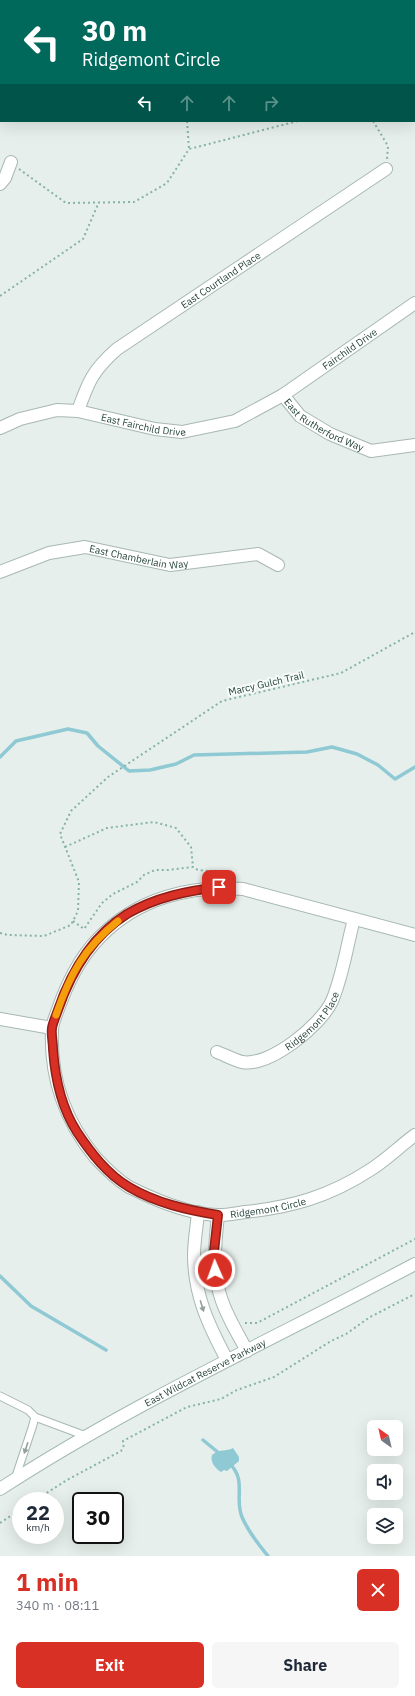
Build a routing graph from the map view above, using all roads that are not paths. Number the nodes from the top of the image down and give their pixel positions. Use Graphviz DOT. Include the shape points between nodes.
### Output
graph roads {
  1 [pos="11,162"];
  2 [pos="386,169"];
  3 [pos="0,184"];
  4 [pos="415,303"];
  5 [pos="283,395"];
  6 [pos="78,411"];
  7 [pos="0,428"];
  8 [pos="415,444"];
  9 [pos="278,565"];
  10 [pos="0,572"];
  11 [pos="354,919"];
  12 [pos="415,935"];
  13 [pos="0,1019"];
  14 [pos="52,1028"];
  15 [pos="216,1052"];
  16 [pos="415,1135"];
  17 [pos="198,1212"];
  18 [pos="218,1215"];
  19 [pos="415,1264"];
  20 [pos="247,1351"];
  21 [pos="227,1360"];
  22 [pos="0,1396"];
  23 [pos="35,1417"];
  24 [pos="86,1436"];
  25 [pos="15,1479"];
  26 [pos="0,1489"];
  1 -- 3 [label="street"];
  2 -- 6 [label="street, East Courtland Place" via="116,349 101,362 90,379"];
  4 -- 5 [label="street, Fairchild Drive"];
  5 -- 6 [label="street, East Fairchild Drive" via="235,421 182,432 155,429"];
  5 -- 8 [label="street, East Rutherford Way" via="300,416 330,434 370,451"];
  6 -- 7 [label="street, East Fairchild Drive" via="57,410 38,414"];
  9 -- 10 [label="street, East Chamberlain Way" via="258,554 170,565 86,547 49,552"];
  11 -- 12 [label="street, Ridgemont Circle"];
  11 -- 14 [label="street, Ridgemont Circle" via="243,889 219,887 171,895 146,904 126,915 88,948 74,972"];
  11 -- 15 [label="street, Ridgemont Place" via="331,1002 301,1037 282,1051 261,1060 243,1062"];
  13 -- 14 [label="street"];
  14 -- 17 [label="street, Ridgemont Circle" via="55,1073 62,1102 87,1148 106,1170 128,1186 174,1206"];
  16 -- 18 [label="street, Ridgemont Circle" via="372,1169 341,1187 277,1209"];
  17 -- 18 [label="street, Ridgemont Circle"];
  17 -- 21 [label="street, one-way" via="194,1255 201,1304 209,1326"];
  18 -- 20 [label="street" via="215,1270 221,1298"];
  19 -- 20 [label="street, East Wildcat Reserve Parkway"];
  20 -- 21 [label="street, East Wildcat Reserve Parkway"];
  21 -- 24 [label="street, East Wildcat Reserve Parkway"];
  22 -- 23 [label="lane" via="28,1410"];
  23 -- 24 [label="lane"];
  23 -- 25 [label="lane, one-way"];
  24 -- 25 [label="street, East Wildcat Reserve Parkway"];
  25 -- 26 [label="street, East Wildcat Reserve Parkway"];
}
